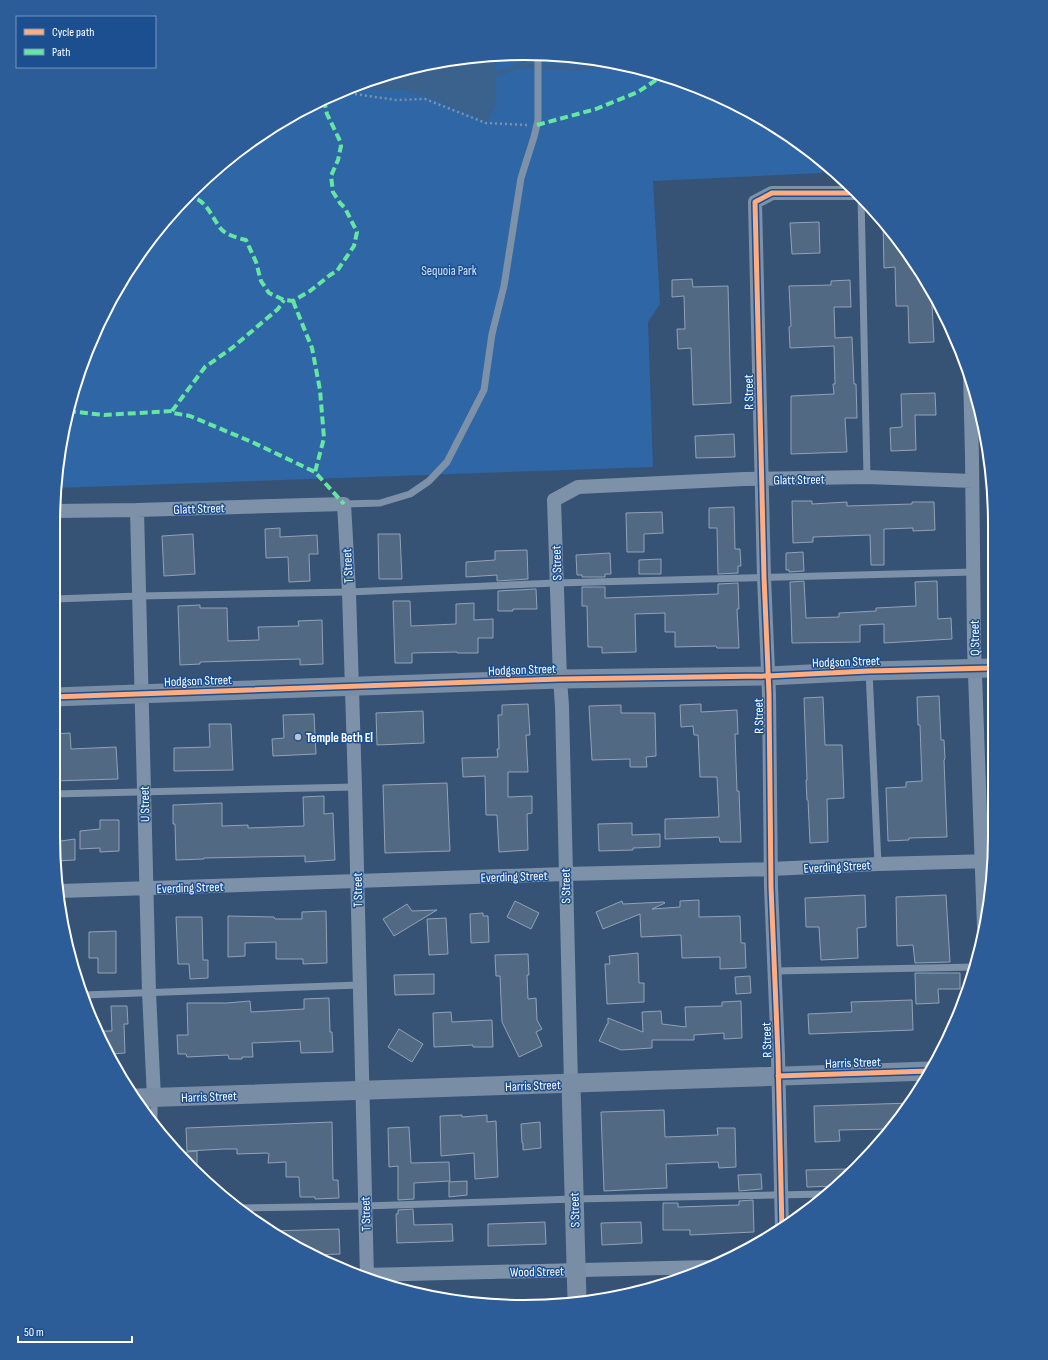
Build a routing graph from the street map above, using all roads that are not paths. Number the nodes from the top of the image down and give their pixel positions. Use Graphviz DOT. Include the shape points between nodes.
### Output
graph roads {
  1 [pos="538,60"];
  2 [pos="849,193"];
  3 [pos="861,206"];
  4 [pos="970,399"];
  5 [pos="867,477"];
  6 [pos="762,479"];
  7 [pos="972,481"];
  8 [pos="578,487"];
  9 [pos="344,504"];
  10 [pos="137,510"];
  11 [pos="60,511"];
  12 [pos="973,572"];
  13 [pos="764,577"];
  14 [pos="556,583"];
  15 [pos="348,592"];
  16 [pos="139,596"];
  17 [pos="60,599"];
  18 [pos="983,668"];
  19 [pos="869,671"];
  20 [pos="768,676"];
  21 [pos="560,679"];
  22 [pos="351,686"];
  23 [pos="142,693"];
  24 [pos="60,697"];
  25 [pos="355,787"];
  26 [pos="144,792"];
  27 [pos="60,794"];
  28 [pos="986,861"];
  29 [pos="878,864"];
  30 [pos="771,869"];
  31 [pos="565,874"];
  32 [pos="357,881"];
  33 [pos="985,883"];
  34 [pos="146,888"];
  35 [pos="63,891"];
  36 [pos="969,967"];
  37 [pos="775,971"];
  38 [pos="359,985"];
  39 [pos="149,992"];
  40 [pos="88,995"];
  41 [pos="924,1071"];
  42 [pos="778,1076"];
  43 [pos="571,1084"];
  44 [pos="362,1091"];
  45 [pos="145,1098"];
  46 [pos="149,1109"];
  47 [pos="818,1194"];
  48 [pos="781,1195"];
  49 [pos="574,1199"];
  50 [pos="365,1206"];
  51 [pos="247,1208"];
  52 [pos="782,1222"];
  53 [pos="695,1267"];
  54 [pos="576,1270"];
  55 [pos="366,1272"];
  56 [pos="377,1276"];
  57 [pos="577,1297"];
  1 -- 9 [label="lane" via="537,125 521,178 484,390 447,462 429,481 410,494 380,503"];
  2 -- 6 [label="street, R Street" via="772,193 755,202"];
  3 -- 5 [label="lane"];
  4 -- 7 [label="street, Q Street"];
  5 -- 6 [label="street, Glatt Street"];
  5 -- 7 [label="street, Glatt Street"];
  6 -- 8 [label="street, Glatt Street"];
  6 -- 13 [label="street, R Street"];
  7 -- 12 [label="street, Q Street"];
  8 -- 14 [label="street, S Street" via="554,500"];
  9 -- 10 [label="street, Glatt Street"];
  9 -- 15 [label="street, T Street"];
  10 -- 11 [label="street, Glatt Street"];
  10 -- 16 [label="street, U Street"];
  12 -- 13 [label="lane"];
  12 -- 18 [label="street, Q Street"];
  13 -- 14 [label="lane"];
  13 -- 20 [label="street, R Street"];
  14 -- 15 [label="lane"];
  14 -- 21 [label="street, S Street"];
  15 -- 16 [label="lane"];
  15 -- 22 [label="street, T Street"];
  16 -- 17 [label="lane"];
  16 -- 23 [label="street, U Street"];
  18 -- 19 [label="main road, Hodgson Street"];
  18 -- 28 [label="street, Q Street"];
  19 -- 20 [label="main road, Hodgson Street"];
  19 -- 29 [label="lane"];
  20 -- 21 [label="main road, Hodgson Street"];
  20 -- 30 [label="street, R Street"];
  21 -- 22 [label="main road, Hodgson Street"];
  21 -- 31 [label="street, S Street"];
  22 -- 23 [label="main road, Hodgson Street"];
  22 -- 25 [label="street, T Street"];
  23 -- 24 [label="main road, Hodgson Street"];
  23 -- 26 [label="street, U Street"];
  25 -- 26 [label="lane"];
  25 -- 32 [label="street, T Street"];
  26 -- 27 [label="lane"];
  26 -- 34 [label="street, U Street"];
  28 -- 29 [label="street, Everding Street"];
  28 -- 33 [label="street, Q Street"];
  29 -- 30 [label="street, Everding Street"];
  30 -- 31 [label="street, Everding Street"];
  30 -- 37 [label="street, R Street"];
  31 -- 32 [label="street, Everding Street"];
  31 -- 43 [label="street, S Street"];
  32 -- 34 [label="street, Everding Street"];
  32 -- 38 [label="street, T Street"];
  34 -- 35 [label="street, Everding Street"];
  34 -- 39 [label="street, U Street"];
  36 -- 37 [label="lane"];
  37 -- 42 [label="street, R Street"];
  38 -- 39 [label="lane"];
  38 -- 44 [label="street, T Street"];
  39 -- 40 [label="lane"];
  39 -- 45 [label="street, U Street"];
  41 -- 42 [label="main road, Harris Street"];
  42 -- 43 [label="main road, Harris Street"];
  42 -- 48 [label="street, R Street"];
  43 -- 44 [label="main road, Harris Street"];
  43 -- 49 [label="main road, S Street"];
  44 -- 45 [label="main road, Harris Street"];
  44 -- 50 [label="street, T Street"];
  45 -- 46 [label="lane"];
  47 -- 48 [label="lane"];
  48 -- 49 [label="lane"];
  48 -- 52 [label="street, R Street"];
  49 -- 50 [label="lane"];
  49 -- 54 [label="main road, S Street"];
  50 -- 51 [label="lane"];
  50 -- 55 [label="street, T Street"];
  53 -- 54 [label="street, Wood Street"];
  54 -- 56 [label="street, Wood Street"];
  54 -- 57 [label="main road, S Street"];
}
